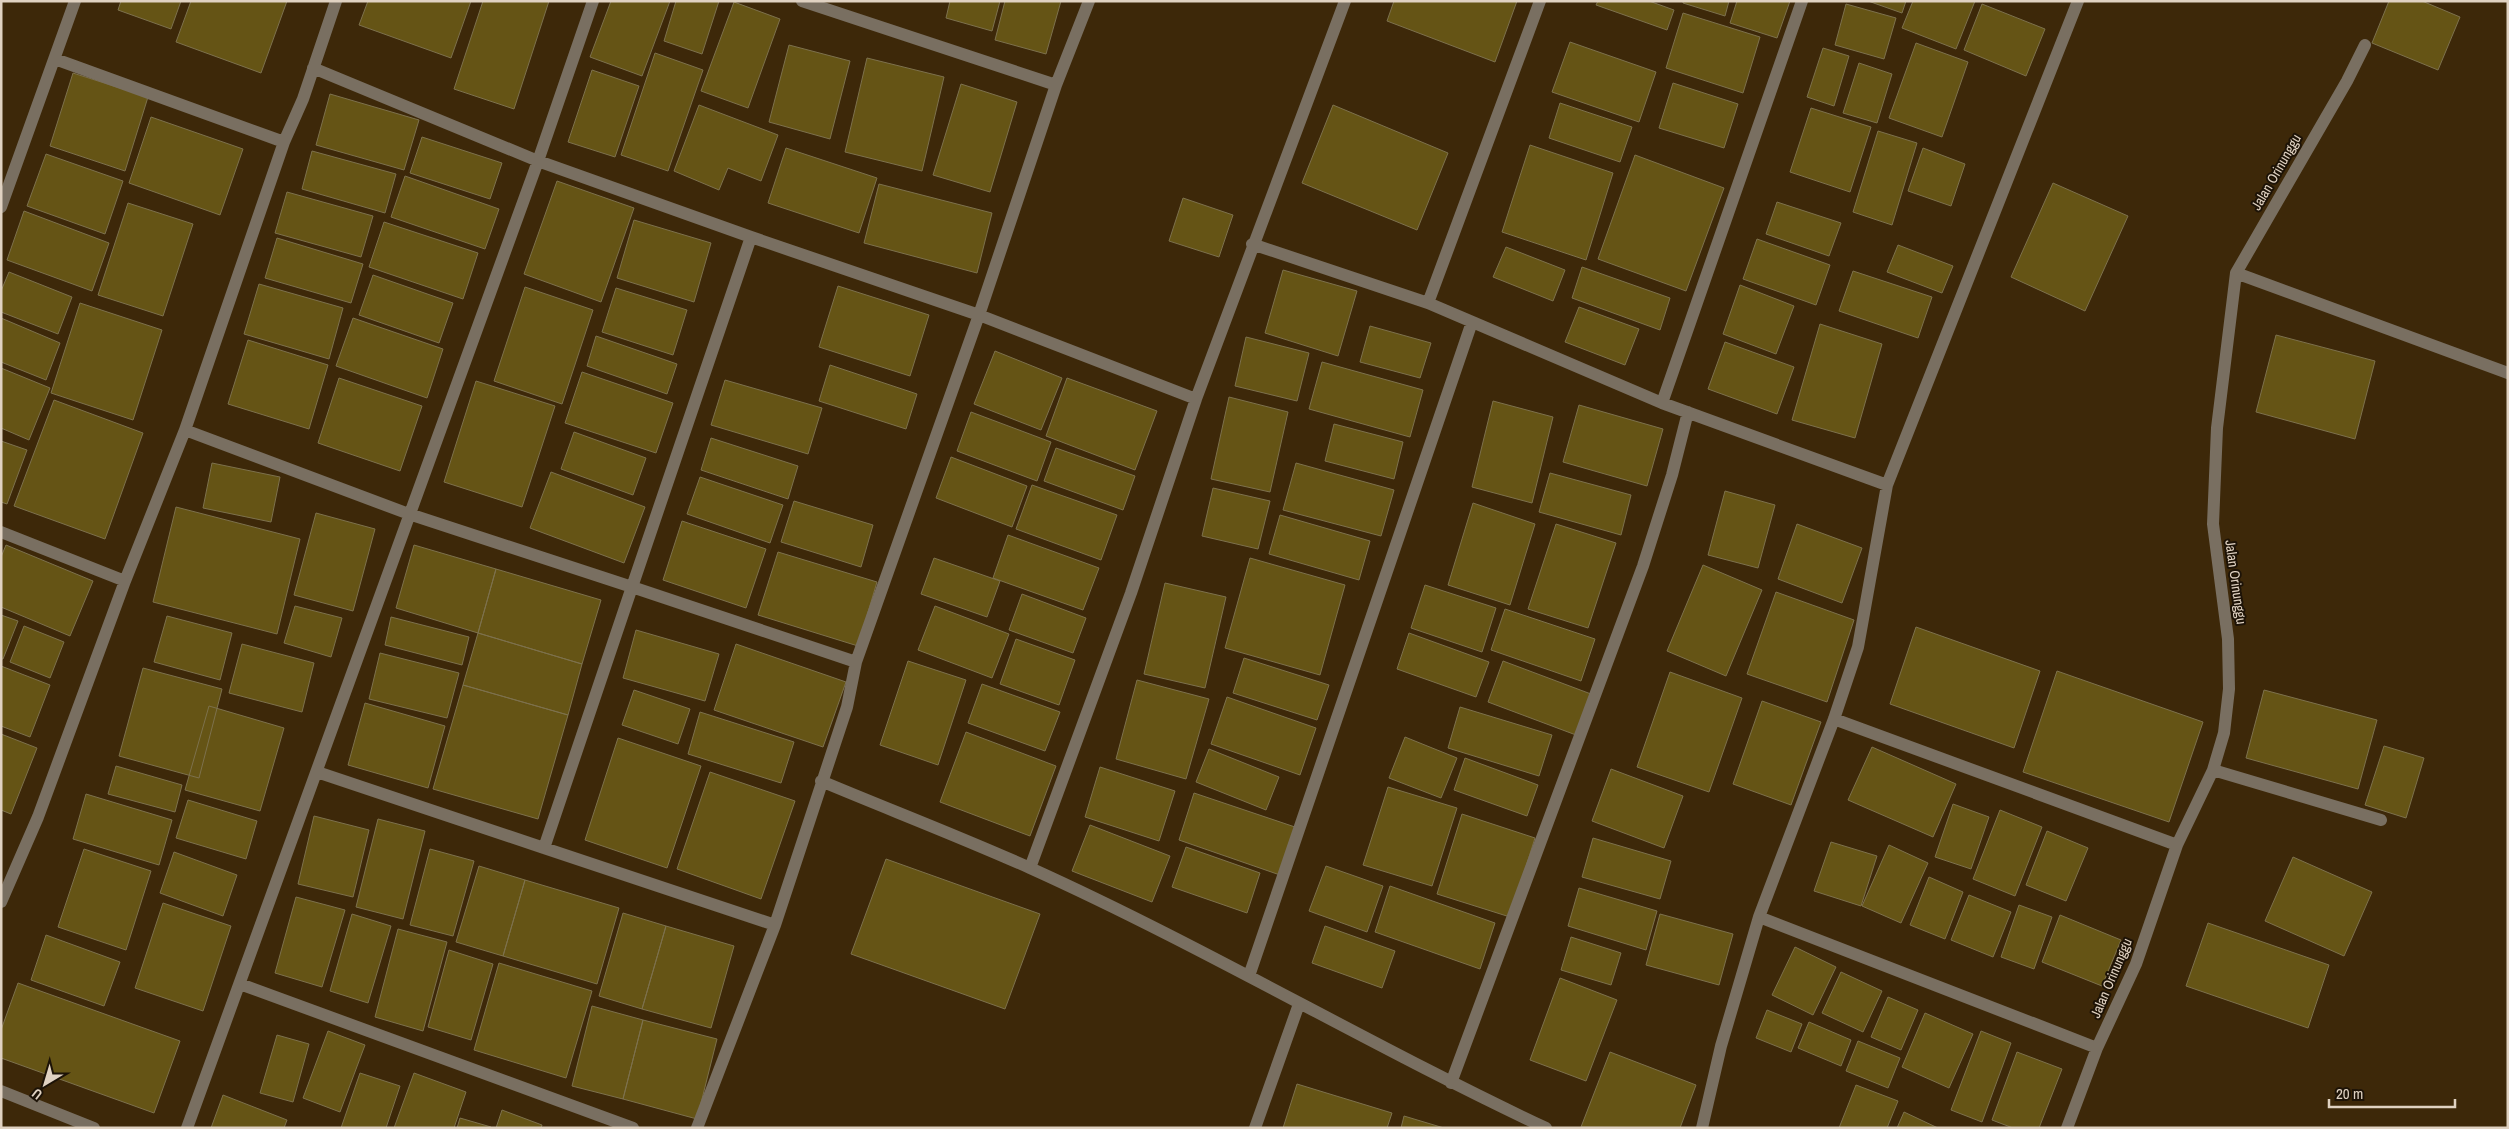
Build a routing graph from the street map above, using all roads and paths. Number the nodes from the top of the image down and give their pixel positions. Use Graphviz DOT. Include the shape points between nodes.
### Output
graph roads {
  1 [pos="75,1"];
  2 [pos="336,1"];
  3 [pos="593,1"];
  4 [pos="802,1"];
  5 [pos="1089,1"];
  6 [pos="1345,1"];
  7 [pos="1540,1"];
  8 [pos="1802,1"];
  9 [pos="2078,1"];
  10 [pos="2365,46"];
  11 [pos="54,59"];
  12 [pos="313,68"];
  13 [pos="1056,85"];
  14 [pos="284,142"];
  15 [pos="538,161"];
  16 [pos="1,207"];
  17 [pos="751,237"];
  18 [pos="1252,244"];
  19 [pos="2236,273"];
  20 [pos="1428,303"];
  21 [pos="979,315"];
  22 [pos="1472,322"];
  23 [pos="2508,372"];
  24 [pos="1196,399"];
  25 [pos="1662,403"];
  26 [pos="1688,412"];
  27 [pos="186,430"];
  28 [pos="1887,485"];
  29 [pos="409,514"];
  30 [pos="1,532"];
  31 [pos="125,581"];
  32 [pos="632,588"];
  33 [pos="856,662"];
  34 [pos="1834,719"];
  35 [pos="2213,770"];
  36 [pos="317,772"];
  37 [pos="821,781"];
  38 [pos="2381,820"];
  39 [pos="2177,846"];
  40 [pos="544,848"];
  41 [pos="1030,868"];
  42 [pos="1,902"];
  43 [pos="1759,917"];
  44 [pos="775,925"];
  45 [pos="1249,976"];
  46 [pos="240,984"];
  47 [pos="1299,1004"];
  48 [pos="2097,1048"];
  49 [pos="1451,1083"];
  50 [pos="1,1091"];
  51 [pos="94,1128"];
  52 [pos="187,1128"];
  53 [pos="633,1128"];
  54 [pos="697,1128"];
  55 [pos="1255,1128"];
  56 [pos="1546,1128"];
  57 [pos="1702,1128"];
  58 [pos="2067,1128"];
  1 -- 11 [label="street"];
  2 -- 12 [label="street"];
  3 -- 15 [label="street"];
  4 -- 13 [label="street"];
  5 -- 13 [label="street"];
  6 -- 18 [label="street"];
  7 -- 20 [label="street"];
  8 -- 25 [label="street"];
  9 -- 28 [label="street"];
  10 -- 19 [label="street, Jalan Orinunggu"];
  11 -- 14 [label="street"];
  11 -- 16 [label="street"];
  12 -- 14 [label="street"];
  12 -- 15 [label="street"];
  13 -- 21 [label="street"];
  14 -- 27 [label="street"];
  15 -- 17 [label="street"];
  15 -- 29 [label="street"];
  17 -- 21 [label="street"];
  17 -- 32 [label="street"];
  18 -- 20 [label="street"];
  18 -- 24 [label="street"];
  19 -- 23 [label="street"];
  19 -- 35 [label="street, Jalan Orinunggu" via="2217,428 2213,524 2228,639 2229,689 2224,733"];
  20 -- 22 [label="street"];
  21 -- 24 [label="street"];
  21 -- 33 [label="street"];
  22 -- 25 [label="street"];
  22 -- 45 [label="street"];
  24 -- 41 [label="street" via="1131,593"];
  25 -- 26 [label="street"];
  26 -- 28 [label="street"];
  26 -- 49 [label="street" via="1672,476 1643,566"];
  27 -- 29 [label="street"];
  27 -- 31 [label="street"];
  28 -- 34 [label="street" via="1858,647"];
  29 -- 32 [label="street"];
  29 -- 36 [label="street"];
  30 -- 31 [label="street"];
  31 -- 42 [label="street" via="38,817"];
  32 -- 33 [label="street"];
  32 -- 40 [label="street"];
  33 -- 37 [label="street" via="847,707"];
  34 -- 39 [label="street"];
  34 -- 43 [label="street"];
  35 -- 38 [label="street"];
  35 -- 39 [label="street, Jalan Orinunggu"];
  36 -- 40 [label="street"];
  36 -- 46 [label="street"];
  37 -- 41 [label="street"];
  37 -- 44 [label="street"];
  39 -- 48 [label="street, Jalan Orinunggu" via="2136,964"];
  40 -- 44 [label="street"];
  41 -- 45 [label="street"];
  43 -- 48 [label="street"];
  43 -- 57 [label="street" via="1721,1046"];
  44 -- 54 [label="street"];
  45 -- 47 [label="street"];
  46 -- 52 [label="street"];
  46 -- 53 [label="street"];
  47 -- 49 [label="street"];
  47 -- 55 [label="street"];
  48 -- 58 [label="street, Jalan Orinunggu"];
  49 -- 56 [label="street"];
  50 -- 51 [label="street"];
}
